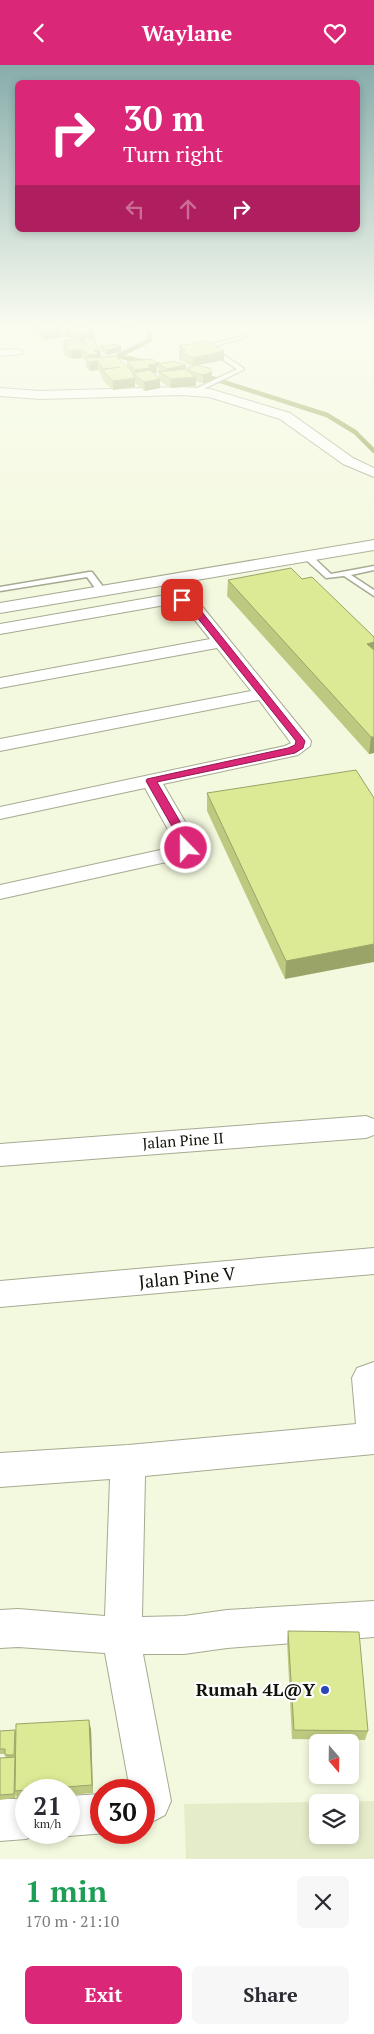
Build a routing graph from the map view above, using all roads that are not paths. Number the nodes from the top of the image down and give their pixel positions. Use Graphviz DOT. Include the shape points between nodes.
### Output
graph roads {
  1 [pos="261,409"];
  2 [pos="374,473"];
  3 [pos="374,545"];
  4 [pos="307,556"];
  5 [pos="374,568"];
  6 [pos="345,574"];
  7 [pos="0,589"];
  8 [pos="101,590"];
  9 [pos="374,593"];
  10 [pos="2,607"];
  11 [pos="0,629"];
  12 [pos="221,642"];
  13 [pos="0,683"];
  14 [pos="263,694"];
  15 [pos="0,745"];
  16 [pos="151,781"];
  17 [pos="0,813"];
  18 [pos="0,893"];
  19 [pos="366,1127"];
  20 [pos="0,1155"];
  21 [pos="374,1261"];
  22 [pos="0,1294"];
  23 [pos="374,1377"];
  24 [pos="374,1436"];
  25 [pos="128,1461"];
  26 [pos="0,1470"];
  27 [pos="374,1619"];
  28 [pos="0,1629"];
  29 [pos="123,1636"];
  30 [pos="148,1779"];
  31 [pos="15,1819"];
  32 [pos="0,1820"];
  1 -- 2 [label="street" via="285,416 348,461"];
  3 -- 4 [label="street"];
  4 -- 6 [label="lane" via="329,576"];
  4 -- 8 [label="street"];
  5 -- 6 [label="lane"];
  6 -- 9 [label="lane"];
  7 -- 8 [label="lane" via="89,574"];
  8 -- 10 [label="street"];
  11 -- 12 [label="street" via="171,599 191,604"];
  12 -- 13 [label="street"];
  12 -- 14 [label="street"];
  14 -- 15 [label="street"];
  14 -- 16 [label="street" via="301,741 300,747"];
  16 -- 17 [label="street"];
  16 -- 18 [label="street" via="188,844 186,848"];
  19 -- 20 [label="street, Jalan Pine II"];
  21 -- 22 [label="street, Jalan Pine V"];
  23 -- 24 [label="street" via="368,1378"];
  24 -- 25 [label="street"];
  25 -- 26 [label="street"];
  25 -- 29 [label="street"];
  27 -- 29 [label="street" via="184,1635"];
  28 -- 29 [label="street"];
  29 -- 30 [label="street"];
  31 -- 32 [label="street"];
}
